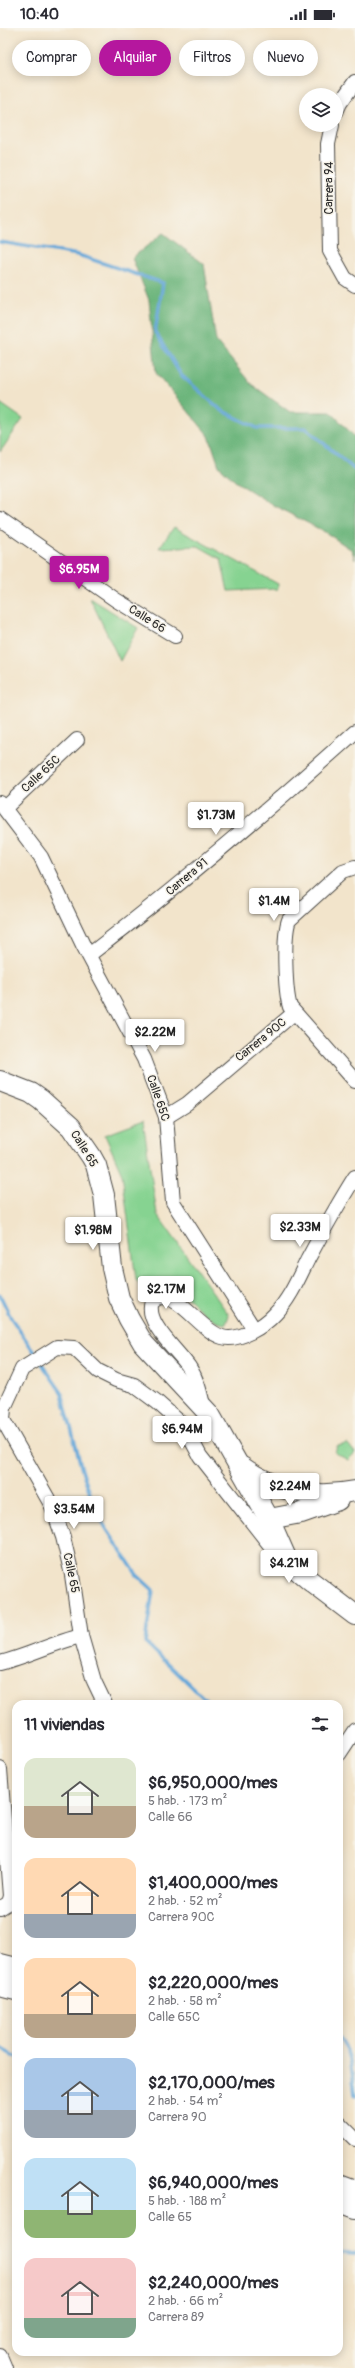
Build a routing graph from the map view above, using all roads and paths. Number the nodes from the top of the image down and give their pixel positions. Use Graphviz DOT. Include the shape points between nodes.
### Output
graph roads {
  1 [pos="355,82"];
  2 [pos="343,100"];
  3 [pos="331,132"];
  4 [pos="355,285"];
  5 [pos="0,519"];
  6 [pos="175,636"];
  7 [pos="355,732"];
  8 [pos="77,740"];
  9 [pos="2,806"];
  10 [pos="352,867"];
  11 [pos="89,955"];
  12 [pos="294,1013"];
  13 [pos="0,1081"];
  14 [pos="355,1081"];
  15 [pos="166,1118"];
  16 [pos="355,1177"];
  17 [pos="254,1329"];
  18 [pos="203,1405"];
  19 [pos="239,1465"];
  20 [pos="355,1492"];
  21 [pos="269,1518"];
  22 [pos="288,1562"];
  23 [pos="355,1615"];
  24 [pos="81,1636"];
  25 [pos="0,1663"];
  26 [pos="103,1700"];
  27 [pos="355,1730"];
  28 [pos="343,1748"];
  29 [pos="0,1770"];
  30 [pos="0,1908"];
  31 [pos="0,1965"];
  32 [pos="12,1968"];
  33 [pos="0,1985"];
  34 [pos="12,1988"];
  35 [pos="343,2127"];
  36 [pos="355,2139"];
  37 [pos="0,2356"];
  38 [pos="4,2368"];
  1 -- 2 [label="street"];
  3 -- 4 [label="street, Carrera 94" via="328,144 330,251 345,278"];
  5 -- 6 [label="street, Calle 66" via="116,600"];
  7 -- 11 [label="street, Carrera 91" via="152,908"];
  8 -- 9 [label="street, Calle 65C"];
  9 -- 11 [label="street, Calle 65C" via="41,857"];
  10 -- 12 [label="street, Carrera 90C" via="330,881 291,917 287,924 287,992"];
  11 -- 15 [label="street, Calle 65C" via="144,1059"];
  12 -- 14 [label="street"];
  12 -- 15 [label="street, Carrera 90C" via="187,1104"];
  13 -- 18 [label="main road, Calle 65" via="31,1094 47,1106 71,1127 91,1156 101,1181 112,1268 126,1314 143,1343"];
  15 -- 17 [label="street, Calle 65C" via="173,1202"];
  16 -- 17 [label="street" via="336,1206 287,1298 273,1316"];
  17 -- 18 [label="street" via="234,1338 223,1337 208,1330 172,1299 159,1297 152,1302 150,1310 153,1321 189,1367 197,1382"];
  18 -- 19 [label="main road, Calle 65"];
  19 -- 20 [label="main road" via="274,1486 293,1492 328,1495"];
  19 -- 21 [label="main road, Calle 65"];
  20 -- 21 [label="main road" via="301,1513"];
  21 -- 22 [label="main road, Calle 65"];
  22 -- 23 [label="main road, Calle 65"];
  22 -- 24 [label="street, Calle 65" via="280,1558 200,1456 184,1426 134,1386 98,1371 74,1348 62,1346 27,1366 16,1378 4,1408 3,1420 55,1513 72,1575"];
  24 -- 25 [label="street"];
  24 -- 26 [label="street, Calle 65" via="94,1681"];
  27 -- 28 [label="street"];
  29 -- 30 [label="street" via="10,1896 8,1903"];
  31 -- 32 [label="highway"];
  33 -- 34 [label="highway"];
  35 -- 36 [label="street"];
  37 -- 38 [label="street"];
}
